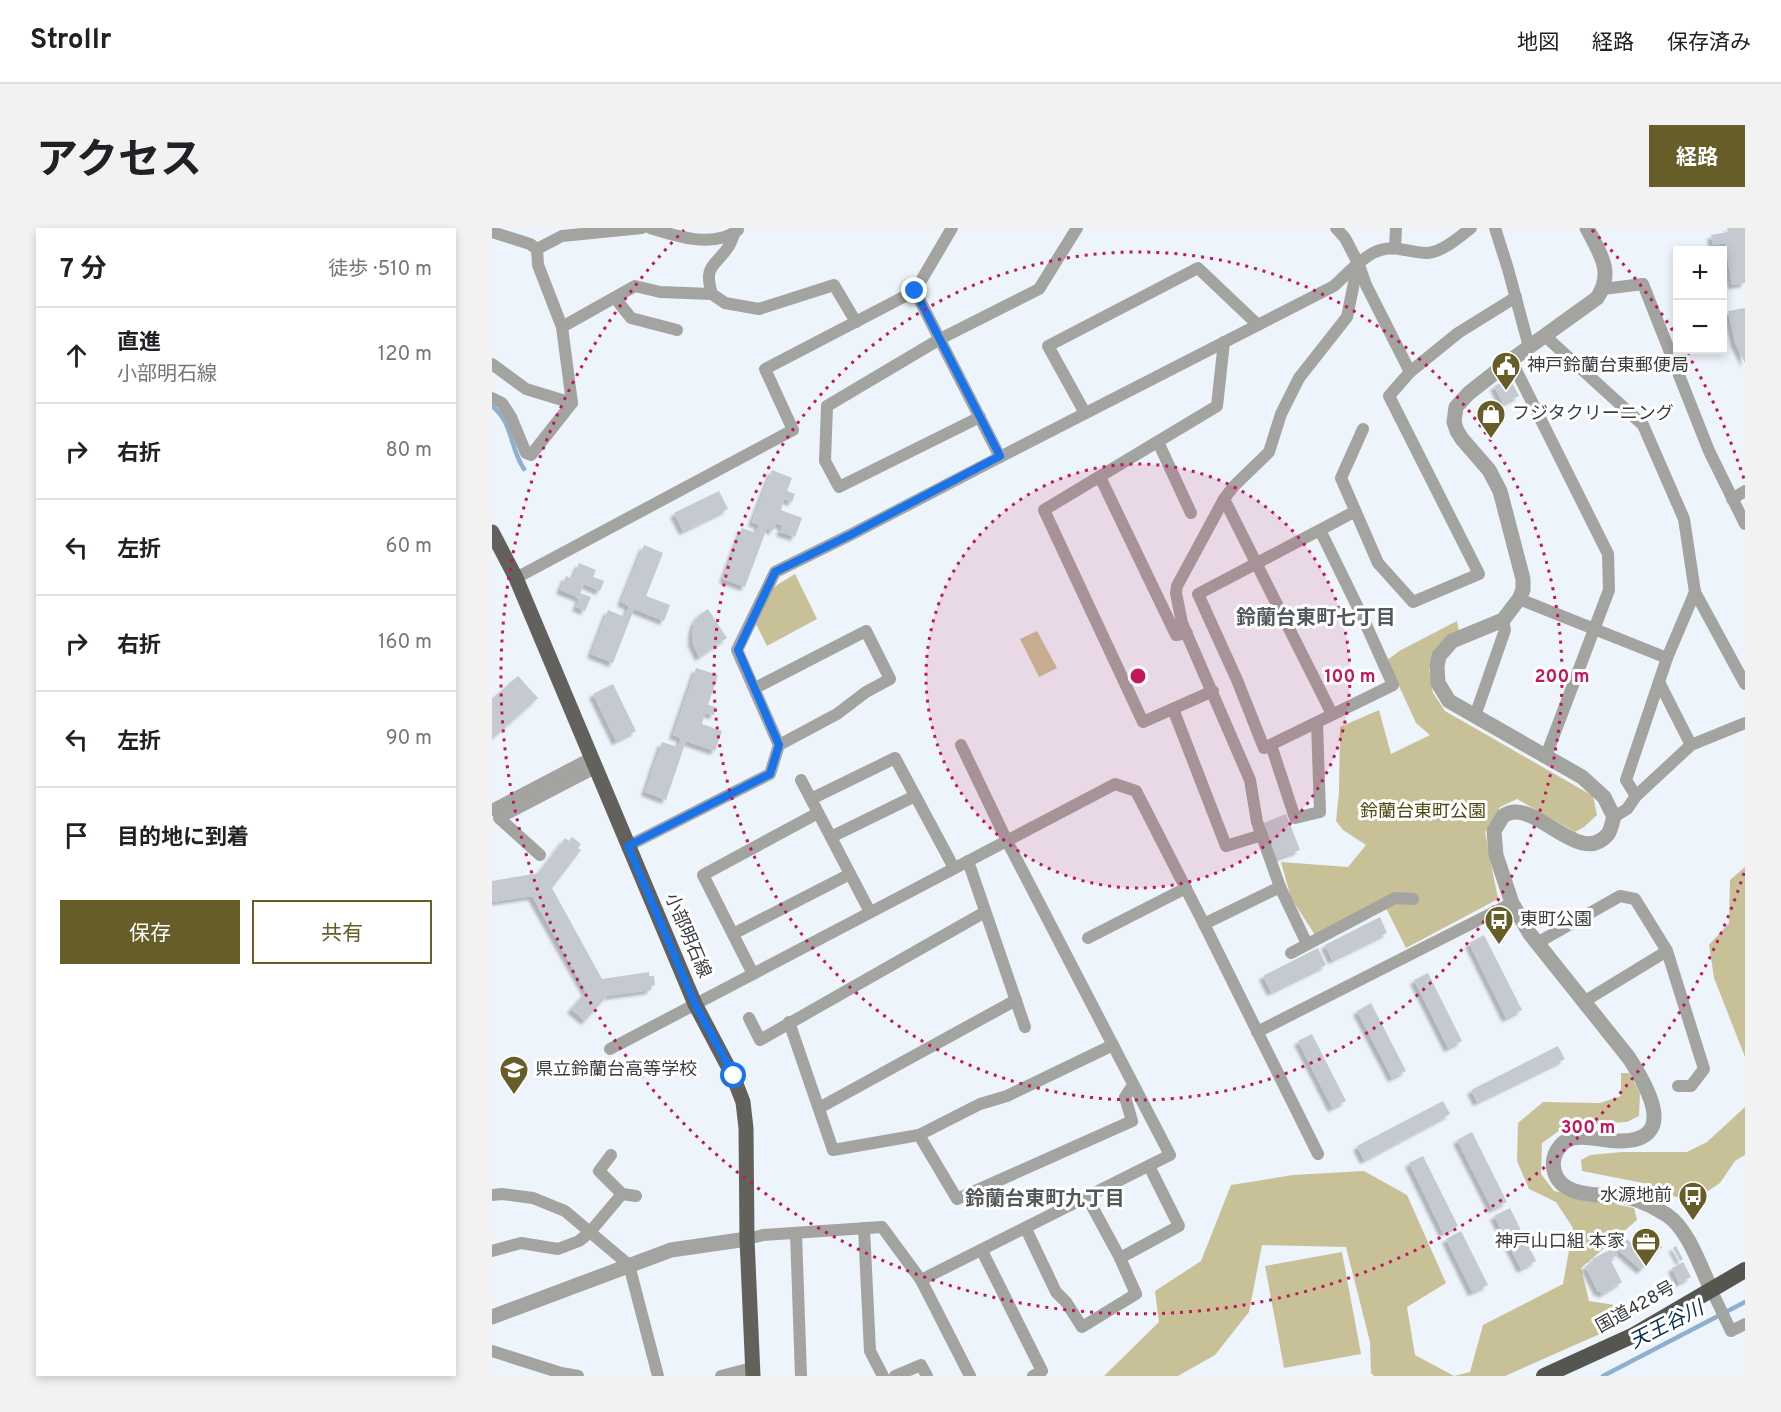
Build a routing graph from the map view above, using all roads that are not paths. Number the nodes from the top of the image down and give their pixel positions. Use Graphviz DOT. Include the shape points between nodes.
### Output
graph roads {
  1 [pos="642,228"];
  2 [pos="650,228"];
  3 [pos="952,228"];
  4 [pos="1077,228"];
  5 [pos="1336,228"];
  6 [pos="1396,228"];
  7 [pos="1471,228"];
  8 [pos="1495,228"];
  9 [pos="1587,228"];
  10 [pos="737,230"];
  11 [pos="492,232"];
  12 [pos="1395,248"];
  13 [pos="537,249"];
  14 [pos="1358,264"];
  15 [pos="1602,290"];
  16 [pos="915,291"];
  17 [pos="712,294"];
  18 [pos="1516,297"];
  19 [pos="615,298"];
  20 [pos="856,322"];
  21 [pos="1258,325"];
  22 [pos="562,327"];
  23 [pos="677,330"];
  24 [pos="1545,336"];
  25 [pos="940,339"];
  26 [pos="1224,342"];
  27 [pos="1529,347"];
  28 [pos="1511,360"];
  29 [pos="492,364"];
  30 [pos="1410,372"];
  31 [pos="492,398"];
  32 [pos="572,403"];
  33 [pos="1085,413"];
  34 [pos="980,417"];
  35 [pos="1363,429"];
  36 [pos="1158,442"];
  37 [pos="1000,456"];
  38 [pos="1100,477"];
  39 [pos="1745,491"];
  40 [pos="1224,499"];
  41 [pos="1732,499"];
  42 [pos="1354,512"];
  43 [pos="1191,513"];
  44 [pos="1745,524"];
  45 [pos="1320,530"];
  46 [pos="492,532"];
  47 [pos="1257,562"];
  48 [pos="516,578"];
  49 [pos="1695,592"];
  50 [pos="1519,598"];
  51 [pos="1503,620"];
  52 [pos="1594,629"];
  53 [pos="1187,633"];
  54 [pos="1667,658"];
  55 [pos="1659,682"];
  56 [pos="1745,684"];
  57 [pos="754,688"];
  58 [pos="1213,691"];
  59 [pos="1173,709"];
  60 [pos="1332,714"];
  61 [pos="1475,716"];
  62 [pos="1317,723"];
  63 [pos="1745,723"];
  64 [pos="779,745"];
  65 [pos="961,745"];
  66 [pos="1271,745"];
  67 [pos="1691,745"];
  68 [pos="1546,756"];
  69 [pos="593,763"];
  70 [pos="801,780"];
  71 [pos="915,796"];
  72 [pos="1636,796"];
  73 [pos="811,800"];
  74 [pos="492,810"];
  75 [pos="818,813"];
  76 [pos="1614,817"];
  77 [pos="1262,835"];
  78 [pos="831,837"];
  79 [pos="1007,841"];
  80 [pos="628,846"];
  81 [pos="540,855"];
  82 [pos="968,861"];
  83 [pos="954,868"];
  84 [pos="850,874"];
  85 [pos="1280,887"];
  86 [pos="1186,888"];
  87 [pos="1413,899"];
  88 [pos="1512,903"];
  89 [pos="870,912"];
  90 [pos="985,912"];
  91 [pos="1204,924"];
  92 [pos="733,934"];
  93 [pos="1088,938"];
  94 [pos="1537,943"];
  95 [pos="1307,944"];
  96 [pos="1667,951"];
  97 [pos="1291,953"];
  98 [pos="753,974"];
  99 [pos="1016,1000"];
  100 [pos="1585,1001"];
  101 [pos="695,1004"];
  102 [pos="749,1018"];
  103 [pos="789,1023"];
  104 [pos="1025,1027"];
  105 [pos="1257,1032"];
  106 [pos="1113,1045"];
  107 [pos="610,1049"];
  108 [pos="1133,1085"];
  109 [pos="1678,1086"];
  110 [pos="819,1108"];
  111 [pos="919,1136"];
  112 [pos="611,1155"];
  113 [pos="1318,1155"];
  114 [pos="1149,1166"];
  115 [pos="622,1194"];
  116 [pos="492,1195"];
  117 [pos="636,1196"];
  118 [pos="1088,1197"];
  119 [pos="864,1228"];
  120 [pos="1026,1228"];
  121 [pos="590,1232"];
  122 [pos="796,1233"];
  123 [pos="747,1239"];
  124 [pos="492,1251"];
  125 [pos="982,1251"];
  126 [pos="1120,1258"];
  127 [pos="629,1265"];
  128 [pos="1745,1270"];
  129 [pos="921,1280"];
  130 [pos="1714,1295"];
  131 [pos="492,1317"];
  132 [pos="1745,1324"];
  133 [pos="492,1351"];
  134 [pos="752,1372"];
  135 [pos="579,1376"];
  136 [pos="658,1376"];
  137 [pos="721,1376"];
  138 [pos="801,1376"];
  139 [pos="883,1376"];
  140 [pos="895,1376"];
  141 [pos="927,1376"];
  142 [pos="970,1376"];
  143 [pos="1033,1376"];
  144 [pos="1544,1376"];
  1 -- 13 [label="street" via="562,236"];
  2 -- 10 [label="street" via="711,240"];
  3 -- 16 [label="street"];
  4 -- 25 [label="street" via="1039,289"];
  5 -- 14 [label="street"];
  6 -- 12 [label="street"];
  7 -- 12 [label="street" via="1446,247 1429,253"];
  8 -- 18 [label="street"];
  9 -- 15 [label="street" via="1603,261"];
  10 -- 17 [label="street" via="711,267 708,281"];
  11 -- 13 [label="street"];
  12 -- 14 [label="street" via="1374,253"];
  13 -- 22 [label="street" via="538,265"];
  14 -- 21 [label="street" via="1334,286"];
  14 -- 30 [label="street"];
  14 -- 40 [label="street" via="1347,316 1299,378 1281,414 1269,452"];
  15 -- 24 [label="street" via="1590,304"];
  15 -- 41 [label="street" via="1643,284 1709,452"];
  16 -- 20 [label="street"];
  16 -- 25 [label="street"];
  17 -- 19 [label="street" via="660,292 635,286"];
  17 -- 20 [label="street" via="725,303 759,309 834,285"];
  18 -- 27 [label="street"];
  18 -- 30 [label="street" via="1458,333"];
  19 -- 22 [label="street"];
  19 -- 23 [label="street" via="631,318"];
  20 -- 48 [label="street" via="765,369 793,430"];
  21 -- 26 [label="street"];
  21 -- 33 [label="street" via="1198,268 1048,346"];
  22 -- 32 [label="street"];
  24 -- 27 [label="street"];
  24 -- 49 [label="street" via="1643,425 1684,519"];
  25 -- 34 [label="street"];
  25 -- 34 [label="street" via="827,406 825,461 839,487"];
  26 -- 33 [label="street"];
  26 -- 36 [label="street" via="1217,406"];
  27 -- 28 [label="street"];
  28 -- 50 [label="street" via="1461,400 1454,422 1500,491 1523,579"];
  28 -- 52 [label="street" via="1608,554 1609,590"];
  29 -- 32 [label="street" via="526,389"];
  30 -- 42 [label="street" via="1389,396 1479,574 1413,602 1378,563"];
  31 -- 32 [label="street" via="502,403 526,453 531,455"];
  33 -- 37 [label="street"];
  34 -- 37 [label="street"];
  35 -- 42 [label="street" via="1341,478"];
  36 -- 38 [label="street"];
  36 -- 43 [label="street"];
  37 -- 57 [label="street" via="775,572 738,650"];
  38 -- 53 [label="street" via="1176,635"];
  38 -- 59 [label="street" via="1044,510 1143,722"];
  39 -- 41 [label="street"];
  40 -- 47 [label="street"];
  40 -- 53 [label="street" via="1177,586"];
  41 -- 44 [label="street"];
  42 -- 45 [label="street"];
  45 -- 47 [label="street"];
  45 -- 60 [label="street" via="1393,685"];
  46 -- 48 [label="main road, 小部明石線"];
  47 -- 60 [label="street"];
  47 -- 66 [label="street" via="1198,594 1264,748"];
  48 -- 69 [label="main road, 小部明石線"];
  49 -- 54 [label="street"];
  49 -- 56 [label="street"];
  50 -- 51 [label="street"];
  50 -- 52 [label="street"];
  51 -- 61 [label="street" via="1505,630"];
  51 -- 61 [label="street" via="1452,641 1437,666 1438,683 1449,701"];
  52 -- 54 [label="street"];
  52 -- 68 [label="street"];
  53 -- 58 [label="street"];
  54 -- 55 [label="street"];
  55 -- 67 [label="street"];
  55 -- 72 [label="street" via="1626,780"];
  57 -- 64 [label="street"];
  57 -- 64 [label="street" via="866,632 890,678 837,714"];
  58 -- 59 [label="street"];
  58 -- 77 [label="street" via="1250,780"];
  59 -- 77 [label="street" via="1226,846"];
  60 -- 62 [label="street"];
  61 -- 68 [label="street"];
  62 -- 66 [label="street"];
  62 -- 66 [label="street" via="1320,812 1295,818"];
  63 -- 67 [label="street"];
  64 -- 80 [label="street" via="770,774"];
  65 -- 79 [label="street"];
  67 -- 72 [label="street"];
  68 -- 76 [label="street" via="1582,777 1604,797"];
  69 -- 74 [label="street"];
  69 -- 80 [label="main road, 小部明石線"];
  69 -- 81 [label="street" via="499,818"];
  70 -- 73 [label="street"];
  71 -- 73 [label="street" via="895,758"];
  71 -- 78 [label="street"];
  71 -- 83 [label="street"];
  72 -- 76 [label="street" via="1627,809"];
  73 -- 75 [label="street"];
  75 -- 78 [label="street"];
  75 -- 92 [label="street" via="704,875"];
  76 -- 88 [label="street" via="1609,833 1596,843 1578,842 1533,816 1515,811 1503,816 1494,831 1496,855"];
  77 -- 85 [label="street"];
  78 -- 84 [label="street"];
  79 -- 82 [label="street"];
  79 -- 86 [label="street" via="1114,784 1136,791"];
  79 -- 106 [label="street"];
  80 -- 101 [label="main road, 小部明石線"];
  82 -- 83 [label="street"];
  82 -- 90 [label="street"];
  83 -- 89 [label="street"];
  84 -- 89 [label="street"];
  84 -- 92 [label="street"];
  85 -- 91 [label="street"];
  85 -- 95 [label="street"];
  86 -- 91 [label="street"];
  86 -- 93 [label="street"];
  87 -- 95 [label="street" via="1395,898"];
  88 -- 94 [label="street"];
  88 -- 105 [label="street"];
  89 -- 98 [label="street"];
  90 -- 99 [label="street"];
  90 -- 103 [label="street"];
  91 -- 105 [label="street"];
  92 -- 98 [label="street"];
  94 -- 96 [label="street" via="1620,896 1635,899"];
  94 -- 100 [label="street"];
  95 -- 97 [label="street"];
  96 -- 100 [label="street"];
  96 -- 109 [label="street" via="1704,1069 1691,1086"];
  98 -- 101 [label="street"];
  99 -- 104 [label="street"];
  99 -- 110 [label="street"];
  100 -- 130 [label="street" via="1643,1080 1654,1117 1651,1129 1638,1140 1575,1138 1560,1144 1553,1160 1557,1178 1574,1192 1634,1199 1668,1216 1693,1249"];
  101 -- 107 [label="street"];
  101 -- 123 [label="main road, 小部明石線" via="734,1076 743,1102"];
  102 -- 103 [label="street" via="760,1040"];
  103 -- 110 [label="street"];
  105 -- 113 [label="street"];
  106 -- 108 [label="street"];
  106 -- 111 [label="street" via="1007,1096 980,1104"];
  108 -- 111 [label="street" via="1125,1097 1132,1121 957,1199"];
  108 -- 114 [label="street" via="1170,1155"];
  110 -- 111 [label="street" via="833,1150"];
  112 -- 115 [label="street" via="599,1171"];
  114 -- 118 [label="street"];
  114 -- 126 [label="street" via="1179,1226"];
  115 -- 117 [label="street"];
  115 -- 121 [label="street"];
  116 -- 121 [label="street" via="533,1198 565,1211"];
  118 -- 120 [label="street"];
  118 -- 126 [label="street"];
  119 -- 122 [label="street"];
  119 -- 129 [label="street" via="882,1227"];
  119 -- 139 [label="street" via="870,1351"];
  120 -- 125 [label="street"];
  120 -- 126 [label="street" via="1056,1292 1082,1327 1136,1294"];
  121 -- 124 [label="street" via="558,1249 520,1243"];
  121 -- 127 [label="street"];
  122 -- 123 [label="street"];
  122 -- 138 [label="street"];
  123 -- 127 [label="street" via="671,1250"];
  123 -- 134 [label="main road, 小部明石線"];
  125 -- 129 [label="street"];
  125 -- 143 [label="street" via="1042,1371"];
  127 -- 131 [label="street"];
  127 -- 136 [label="street"];
  128 -- 130 [label="highway, 国道428号"];
  129 -- 142 [label="street"];
  130 -- 132 [label="street" via="1731,1331"];
  130 -- 144 [label="highway, 国道428号"];
  133 -- 135 [label="street"];
  134 -- 137 [label="street"];
  140 -- 141 [label="street" via="921,1365"];
}
